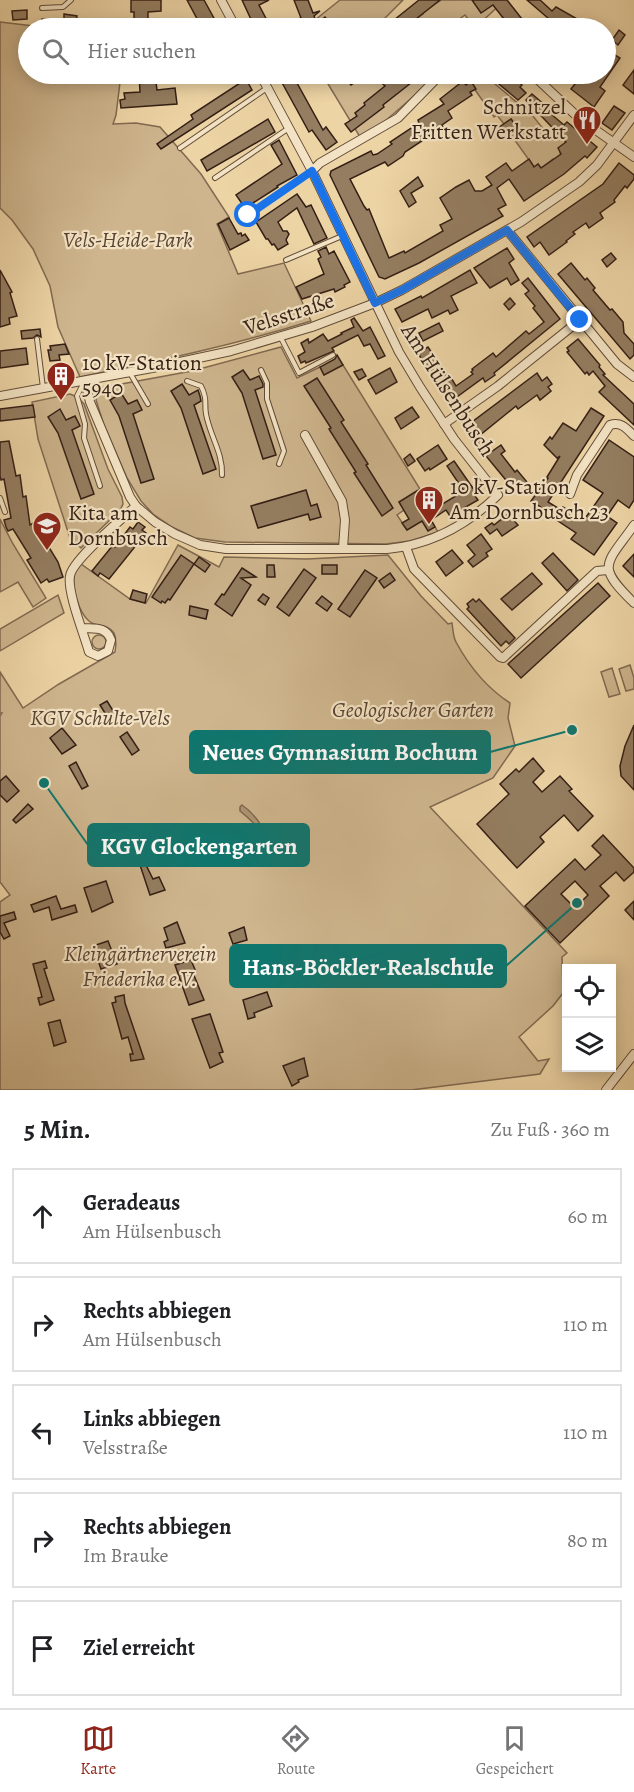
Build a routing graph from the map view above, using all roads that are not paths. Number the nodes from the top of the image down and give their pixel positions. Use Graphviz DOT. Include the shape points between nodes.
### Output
graph roads {
  1 [pos="70,0"];
  2 [pos="221,0"];
  3 [pos="42,8"];
  4 [pos="231,18"];
  5 [pos="266,84"];
  6 [pos="431,84"];
  7 [pos="543,84"];
  8 [pos="268,88"];
  9 [pos="634,115"];
  10 [pos="289,128"];
  11 [pos="613,144"];
  12 [pos="180,148"];
  13 [pos="634,157"];
  14 [pos="312,171"];
  15 [pos="215,178"];
  16 [pos="248,215"];
  17 [pos="507,230"];
  18 [pos="343,236"];
  19 [pos="286,260"];
  20 [pos="375,303"];
  21 [pos="580,320"];
  22 [pos="280,337"];
  23 [pos="37,339"];
  24 [pos="333,355"];
  25 [pos="261,370"];
  26 [pos="130,372"];
  27 [pos="634,377"];
  28 [pos="85,381"];
  29 [pos="187,381"];
  30 [pos="44,388"];
  31 [pos="0,396"];
  32 [pos="148,404"];
  33 [pos="444,424"];
  34 [pos="305,435"];
  35 [pos="634,436"];
  36 [pos="279,464"];
  37 [pos="222,475"];
  38 [pos="100,486"];
  39 [pos="570,494"];
  40 [pos="0,498"];
  41 [pos="136,506"];
  42 [pos="5,512"];
  43 [pos="634,525"];
  44 [pos="406,547"];
  45 [pos="343,549"];
  46 [pos="608,570"];
  47 [pos="634,603"];
  48 [pos="82,628"];
  49 [pos="634,1054"];
  50 [pos="606,1090"];
  1 -- 3 [label="lane" via="63,7"];
  2 -- 4 [label="street"];
  5 -- 8 [label="street, Am Hülsenbusch"];
  6 -- 14 [label="street" via="398,118"];
  7 -- 11 [label="street"];
  8 -- 10 [label="street, Am Hülsenbusch"];
  8 -- 12 [label="lane"];
  9 -- 11 [label="street, Velsstraße"];
  10 -- 14 [label="street, Am Hülsenbusch"];
  10 -- 15 [label="lane"];
  11 -- 13 [label="street"];
  11 -- 17 [label="street, Velsstraße" via="589,175"];
  14 -- 16 [label="lane"];
  14 -- 18 [label="street, Am Hülsenbusch"];
  17 -- 20 [label="street, Velsstraße"];
  17 -- 21 [label="street"];
  18 -- 19 [label="lane"];
  18 -- 20 [label="street, Am Hülsenbusch"];
  20 -- 22 [label="street, Velsstraße"];
  20 -- 33 [label="street, Am Hülsenbusch" via="399,352"];
  21 -- 27 [label="street" via="617,364"];
  21 -- 33 [label="street"];
  22 -- 24 [label="lane" via="299,372"];
  22 -- 26 [label="street, Velsstraße"];
  23 -- 30 [label="lane"];
  25 -- 36 [label="lane" via="284,452"];
  26 -- 28 [label="street, Velsstraße"];
  26 -- 32 [label="lane"];
  28 -- 30 [label="street, Velsstraße"];
  28 -- 38 [label="lane" via="77,396 85,424 84,438"];
  28 -- 41 [label="street" via="90,402"];
  29 -- 37 [label="lane" via="201,386 207,398 206,413 223,463"];
  30 -- 31 [label="street, Velsstraße"];
  33 -- 44 [label="street, Am Hülsenbusch" via="498,495 454,529"];
  34 -- 45 [label="street" via="342,501"];
  35 -- 39 [label="street" via="623,425 610,425 577,475"];
  40 -- 42 [label="lane"];
  41 -- 45 [label="street" via="165,528 200,545 226,549"];
  41 -- 48 [label="street" via="72,568 70,587"];
  43 -- 46 [label="street" via="610,558"];
  44 -- 45 [label="street"];
  44 -- 46 [label="street" via="414,568 502,658 597,571"];
  46 -- 47 [label="street" via="616,586"];
  49 -- 50 [label="street"];
}
